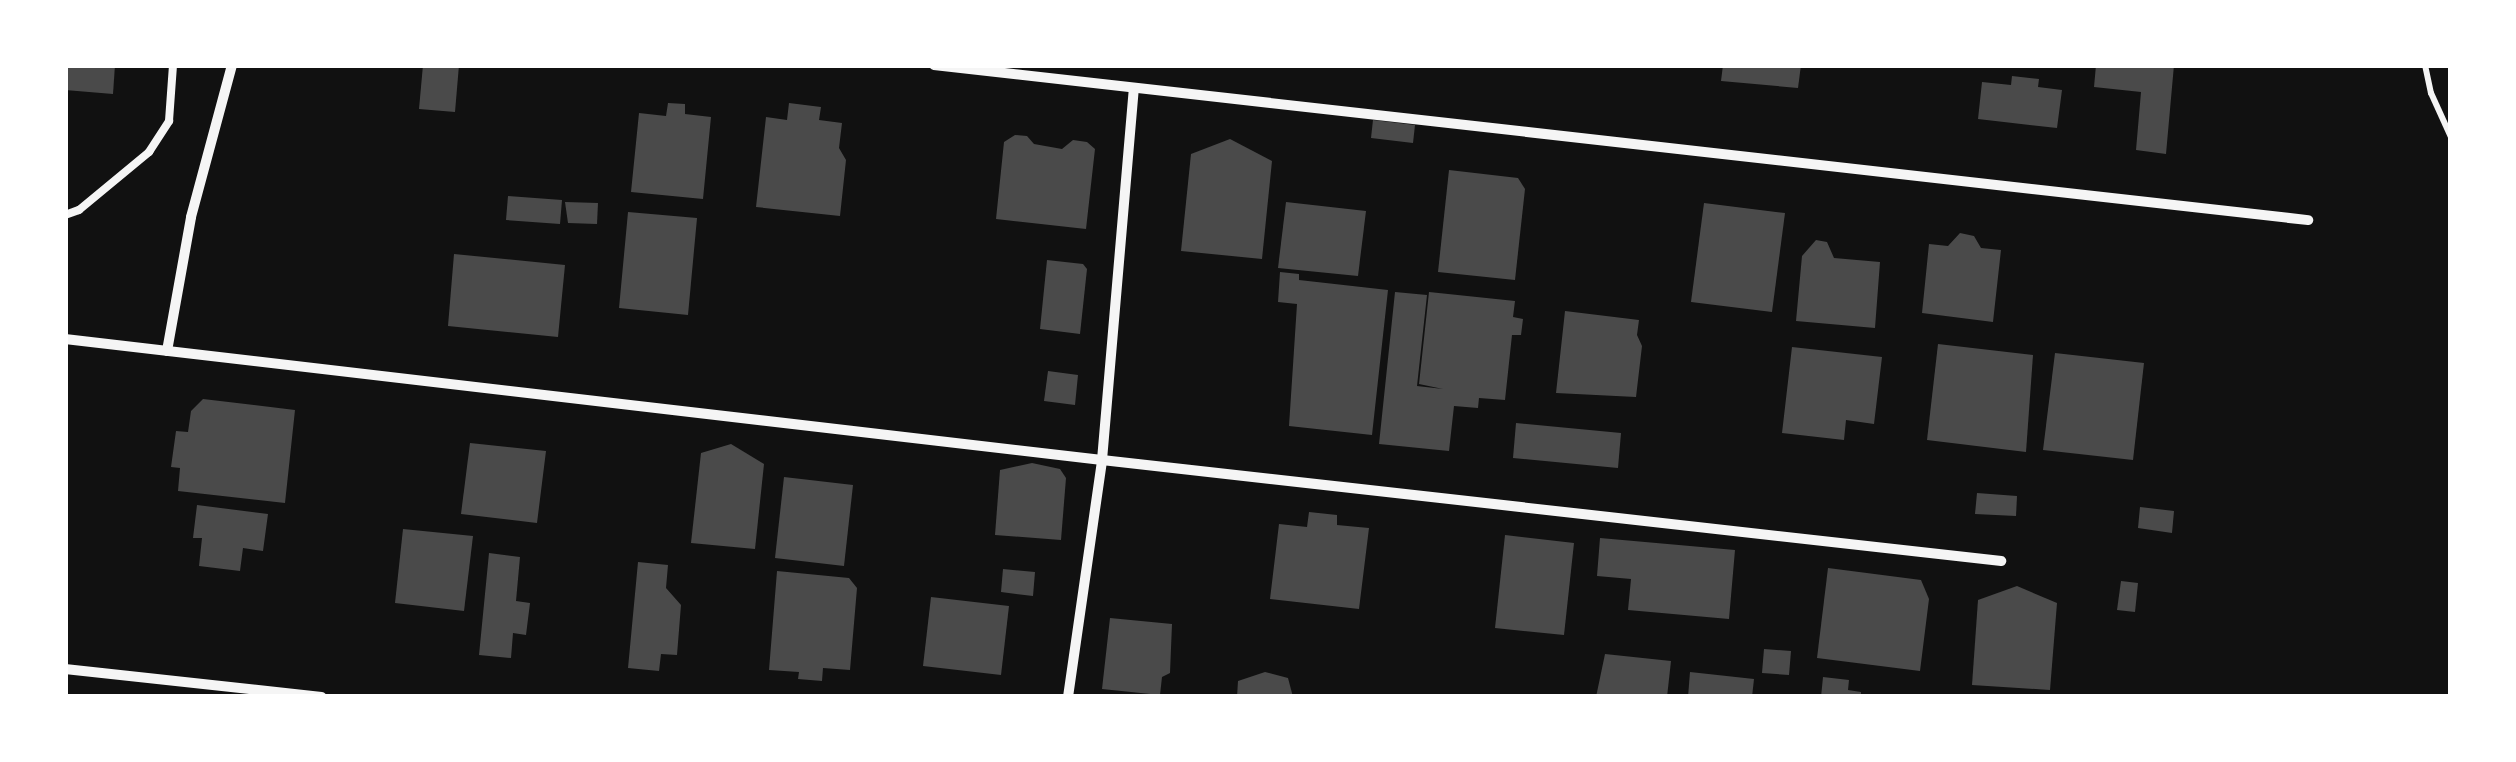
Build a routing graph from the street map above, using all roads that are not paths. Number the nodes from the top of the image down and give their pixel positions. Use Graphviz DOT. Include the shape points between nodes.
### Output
graph roads {
  1 [pos="174,65"];
  2 [pos="232,65"];
  3 [pos="934,65"];
  4 [pos="1134,89"];
  5 [pos="65,215"];
  6 [pos="2308,220"];
  7 [pos="65,339"];
  8 [pos="167,351"];
  9 [pos="1102,460"];
  10 [pos="2001,561"];
  11 [pos="65,669"];
  12 [pos="322,697"];
  13 [pos="1068,697"];
  1 -- 5 [label="lane" via="169,121 149,152"];
  2 -- 8 [label="street" via="191,217"];
  3 -- 4 [label="street"];
  4 -- 6 [label="street"];
  4 -- 9 [label="street"];
  7 -- 8 [label="street"];
  8 -- 9 [label="street"];
  9 -- 10 [label="street"];
  9 -- 13 [label="street"];
  11 -- 12 [label="street"];
}
